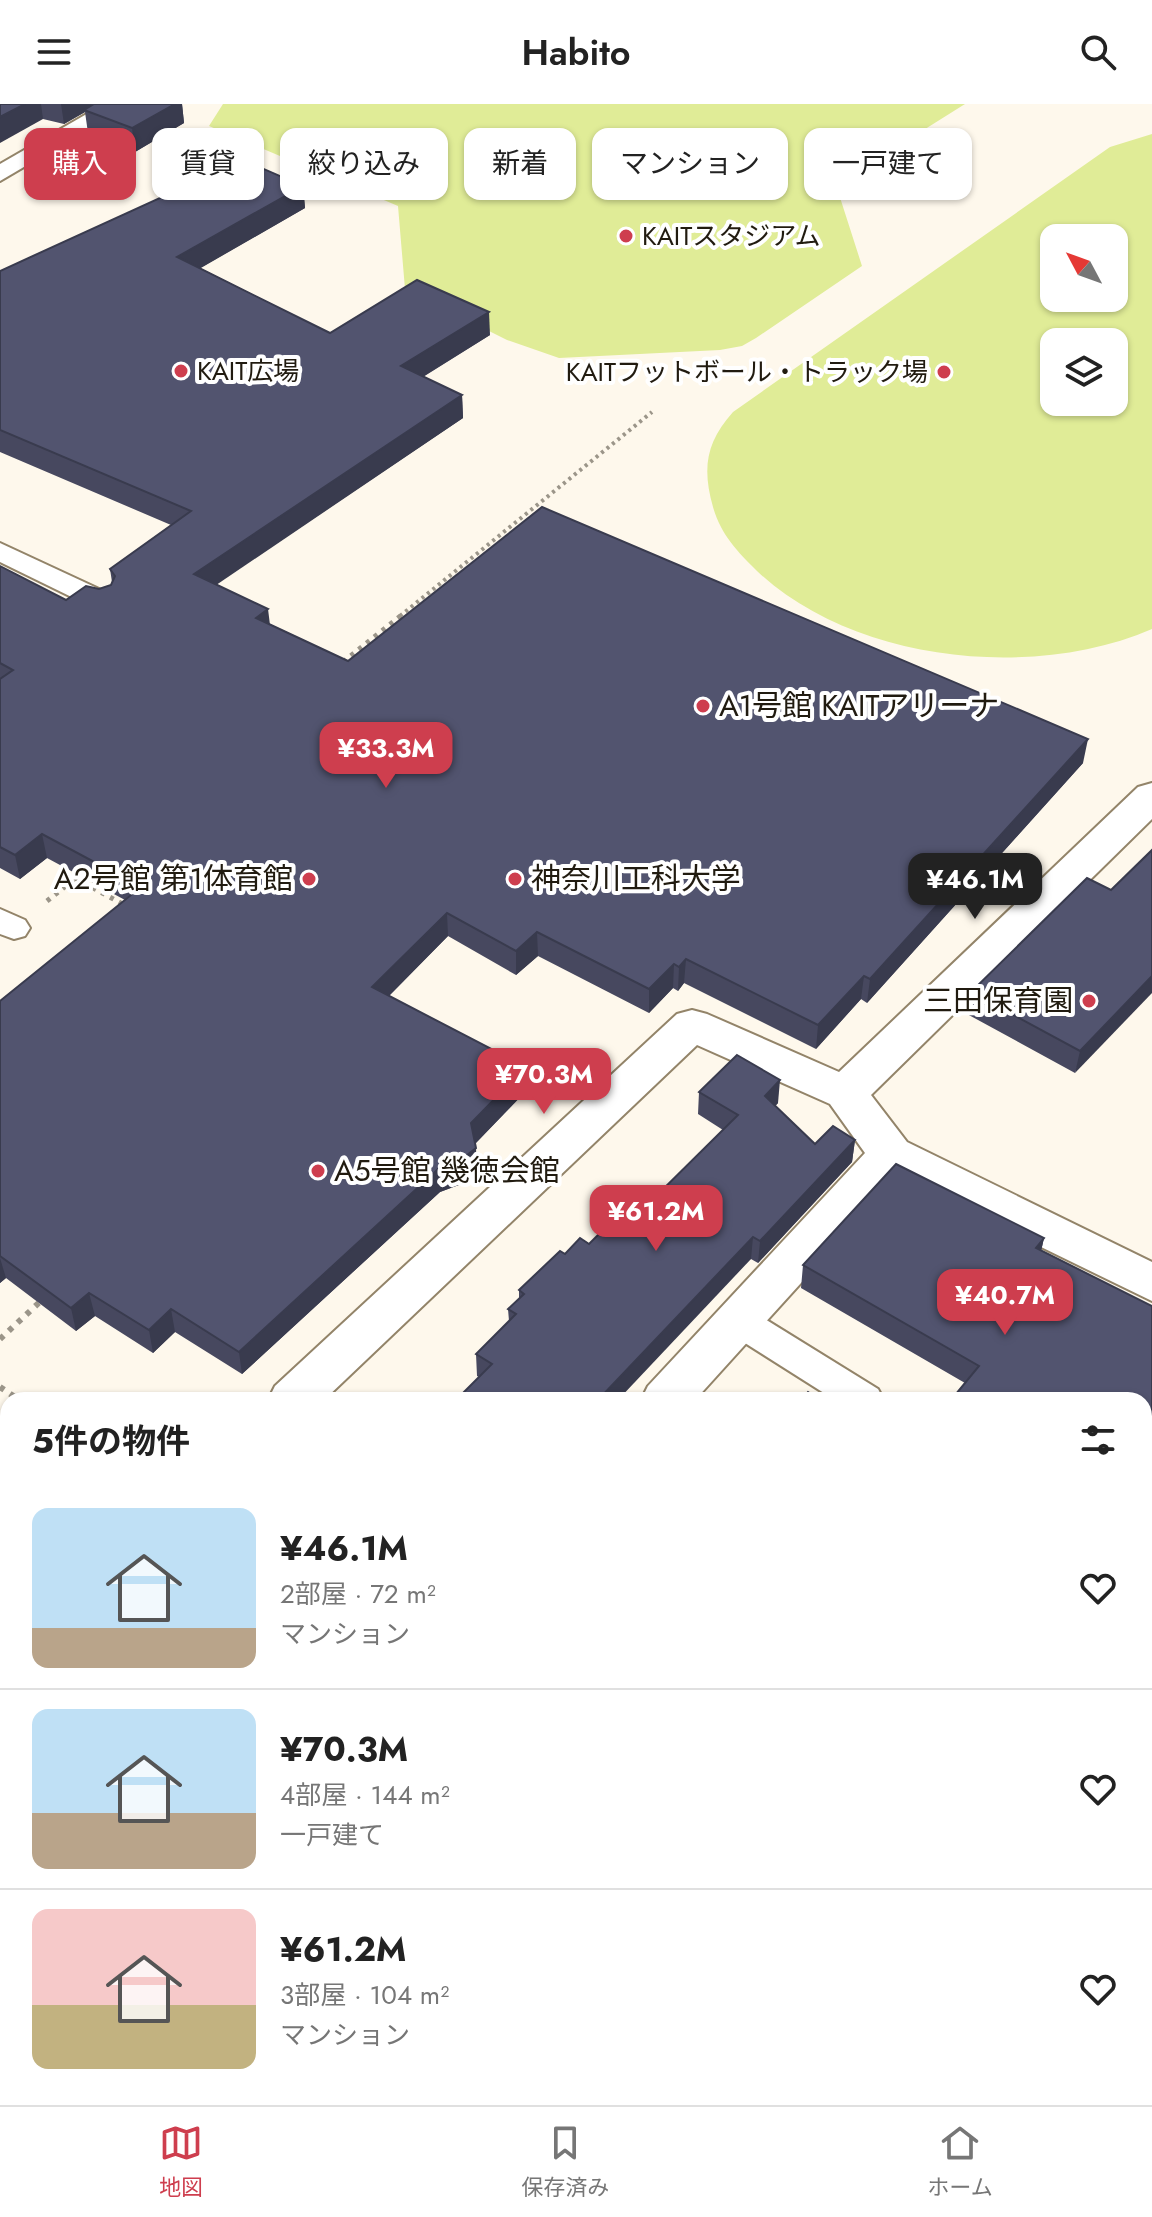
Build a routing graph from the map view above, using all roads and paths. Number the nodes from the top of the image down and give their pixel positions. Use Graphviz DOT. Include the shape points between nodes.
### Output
graph roads {
  1 [pos="120,104"];
  2 [pos="0,174"];
  3 [pos="652,412"];
  4 [pos="0,551"];
  5 [pos="102,601"];
  6 [pos="340,664"];
  7 [pos="1152,796"];
  8 [pos="88,868"];
  9 [pos="75,878"];
  10 [pos="131,909"];
  11 [pos="7,924"];
  12 [pos="845,1093"];
  13 [pos="891,1154"];
  14 [pos="1152,1283"];
  15 [pos="47,1295"];
  16 [pos="739,1321"];
  17 [pos="0,1339"];
  18 [pos="301,1392"];
  19 [pos="672,1392"];
  20 [pos="852,1392"];
  1 -- 2 [label="lane"];
  3 -- 6 [label="path"];
  4 -- 5 [label="lane"];
  7 -- 12 [label="street"];
  8 -- 9 [label="path"];
  9 -- 10 [label="path"];
  9 -- 11 [label="path"];
  12 -- 13 [label="street"];
  12 -- 18 [label="street" via="692,1025"];
  13 -- 14 [label="street"];
  13 -- 16 [label="street"];
  15 -- 17 [label="path"];
  16 -- 19 [label="street"];
  16 -- 20 [label="lane"];
}
